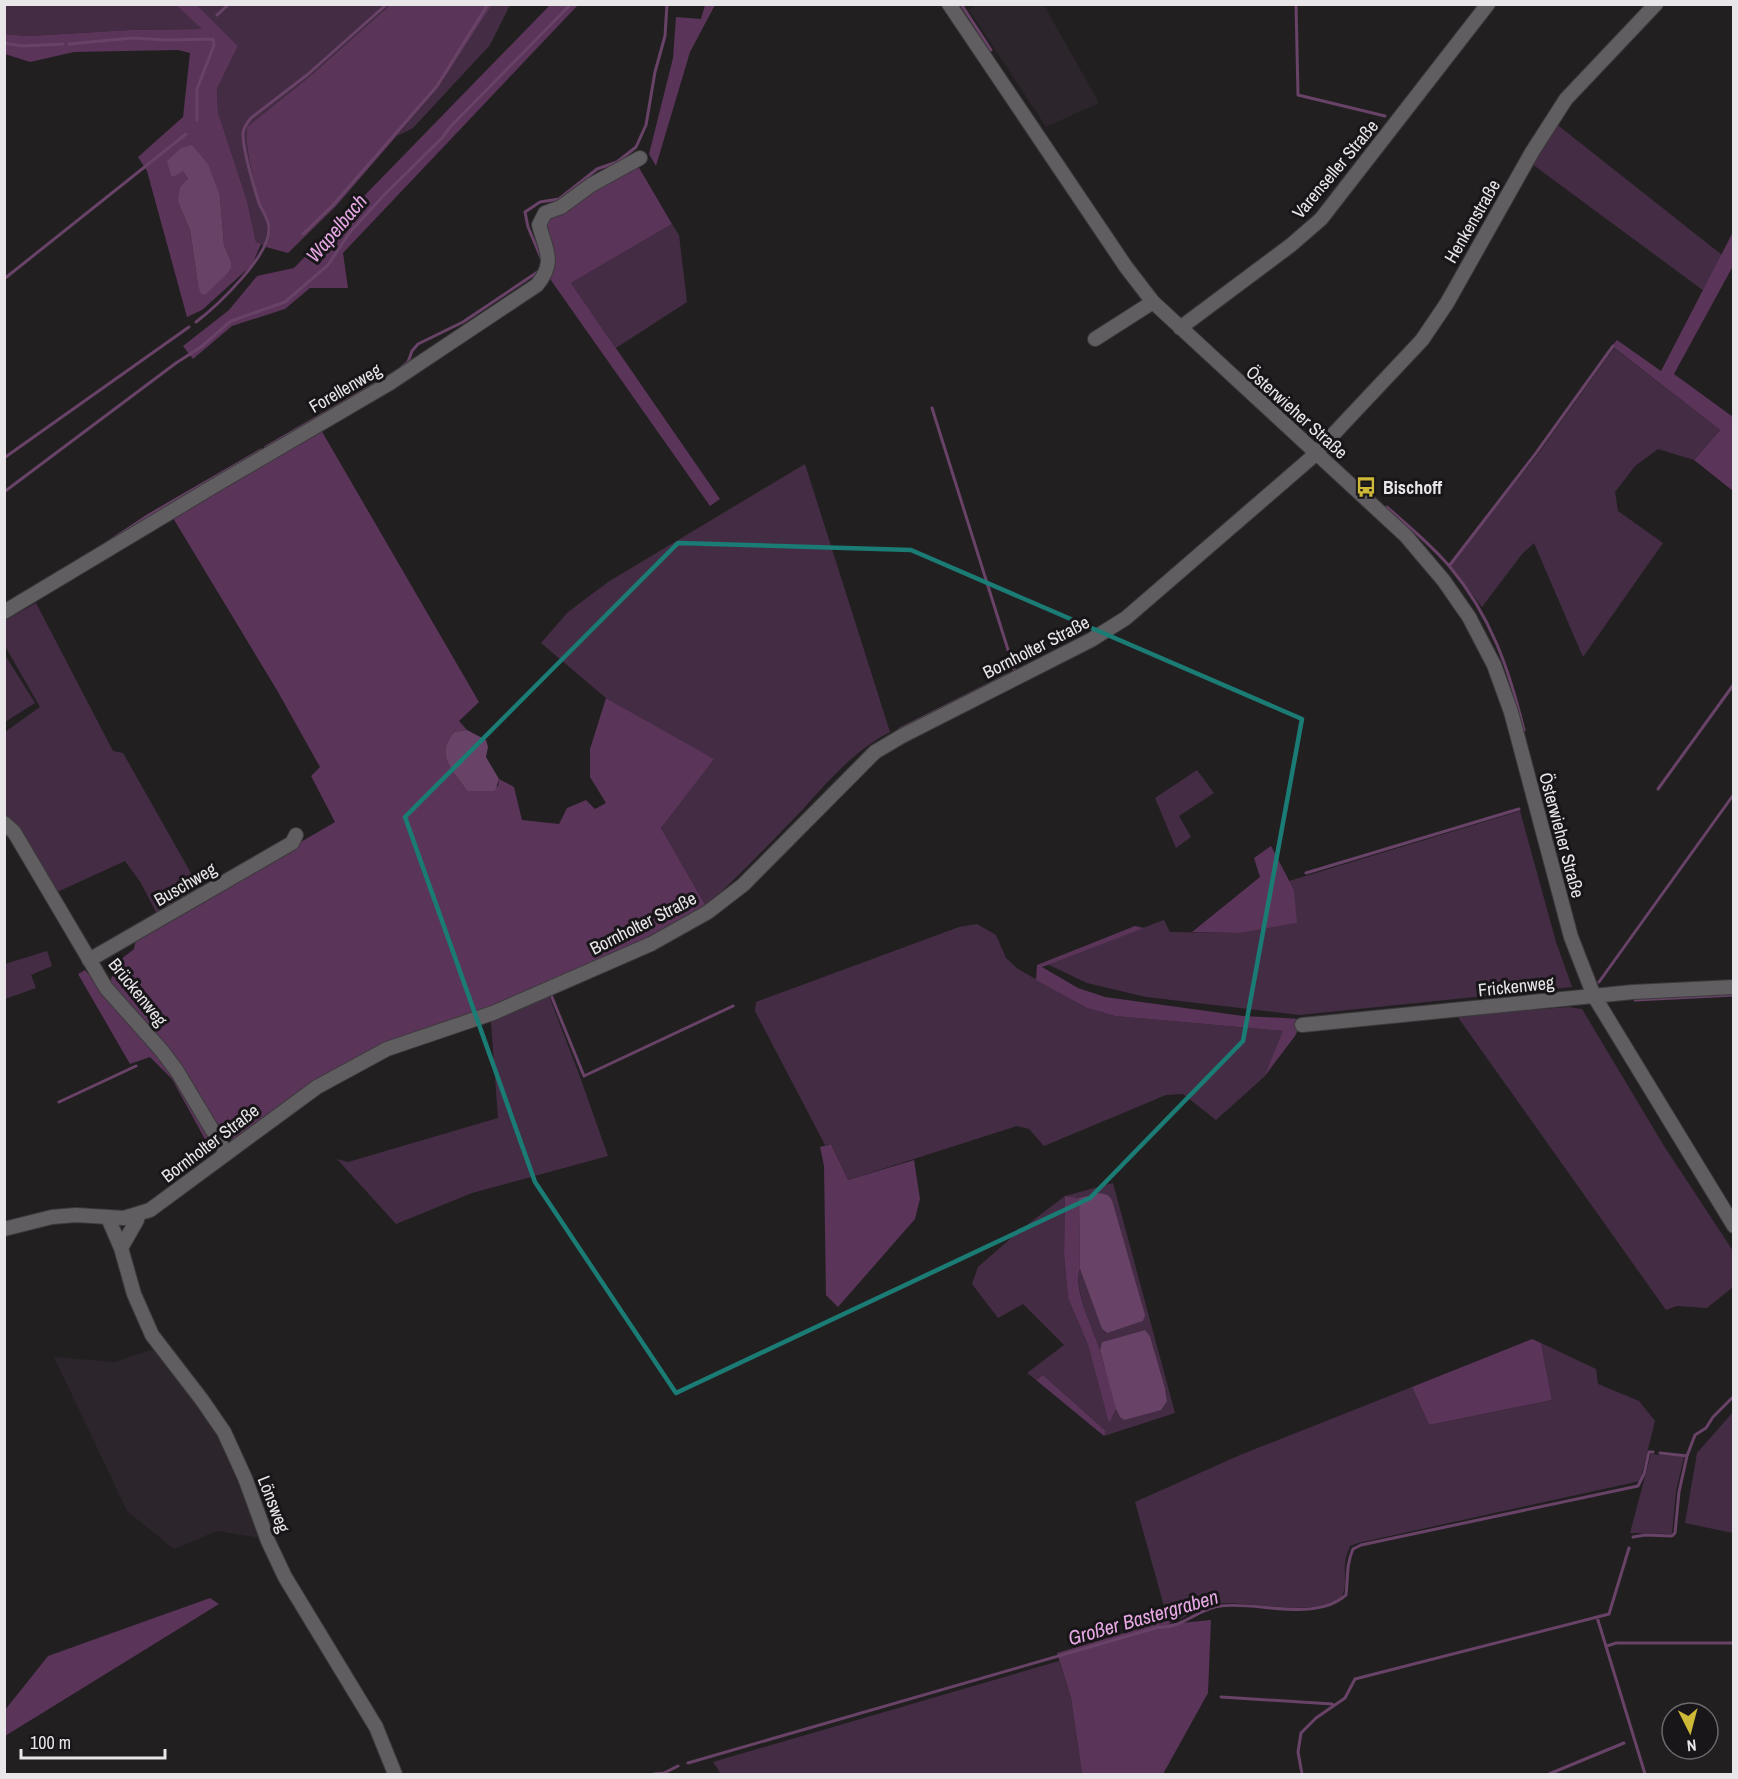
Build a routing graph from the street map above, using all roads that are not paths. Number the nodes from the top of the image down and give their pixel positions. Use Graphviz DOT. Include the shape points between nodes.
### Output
graph roads {
  1 [pos="949,4"];
  2 [pos="1488,4"];
  3 [pos="1656,4"];
  4 [pos="640,158"];
  5 [pos="1154,302"];
  6 [pos="1180,328"];
  7 [pos="1095,339"];
  8 [pos="1316,453"];
  9 [pos="4,612"];
  10 [pos="4,823"];
  11 [pos="296,836"];
  12 [pos="89,960"];
  13 [pos="1734,987"];
  14 [pos="1594,996"];
  15 [pos="1302,1025"];
  16 [pos="226,1153"];
  17 [pos="138,1214"];
  18 [pos="108,1218"];
  19 [pos="1734,1226"];
  20 [pos="4,1229"];
  21 [pos="121,1248"];
  22 [pos="395,1774"];
  1 -- 5 [label="street, Österwieher Straße" via="1126,267"];
  2 -- 6 [label="street, Varenseller Straße" via="1321,219"];
  3 -- 8 [label="street, Henkenstraße" via="1566,99 1550,122 1433,326"];
  4 -- 9 [label="street, Forellenweg" via="545,213 539,225 549,262 537,285 390,383"];
  5 -- 6 [label="street, Österwieher Straße"];
  5 -- 7 [label="street"];
  6 -- 8 [label="street, Österwieher Straße"];
  8 -- 14 [label="street, Österwieher Straße" via="1430,563 1483,641 1511,712 1571,937"];
  8 -- 16 [label="street, Bornholter Straße" via="1126,618 875,752 743,885 708,912 651,944 493,1013 387,1049 317,1088"];
  10 -- 12 [label="street, Brückenweg" via="14,832"];
  11 -- 12 [label="street, Buschweg" via="292,843"];
  12 -- 16 [label="street, Brückenweg" via="106,988 177,1071"];
  13 -- 14 [label="street, Frickenweg"];
  14 -- 15 [label="street, Frickenweg"];
  14 -- 19 [label="street, Österwieher Straße"];
  16 -- 17 [label="street, Bornholter Straße" via="150,1210"];
  17 -- 18 [label="street, Bornholter Straße"];
  17 -- 21 [label="street"];
  18 -- 20 [label="street, Bornholter Straße" via="52,1217"];
  18 -- 21 [label="street, Lönsweg"];
  21 -- 22 [label="street, Lönsweg" via="134,1294 152,1335 224,1432 285,1577 376,1727"];
}
